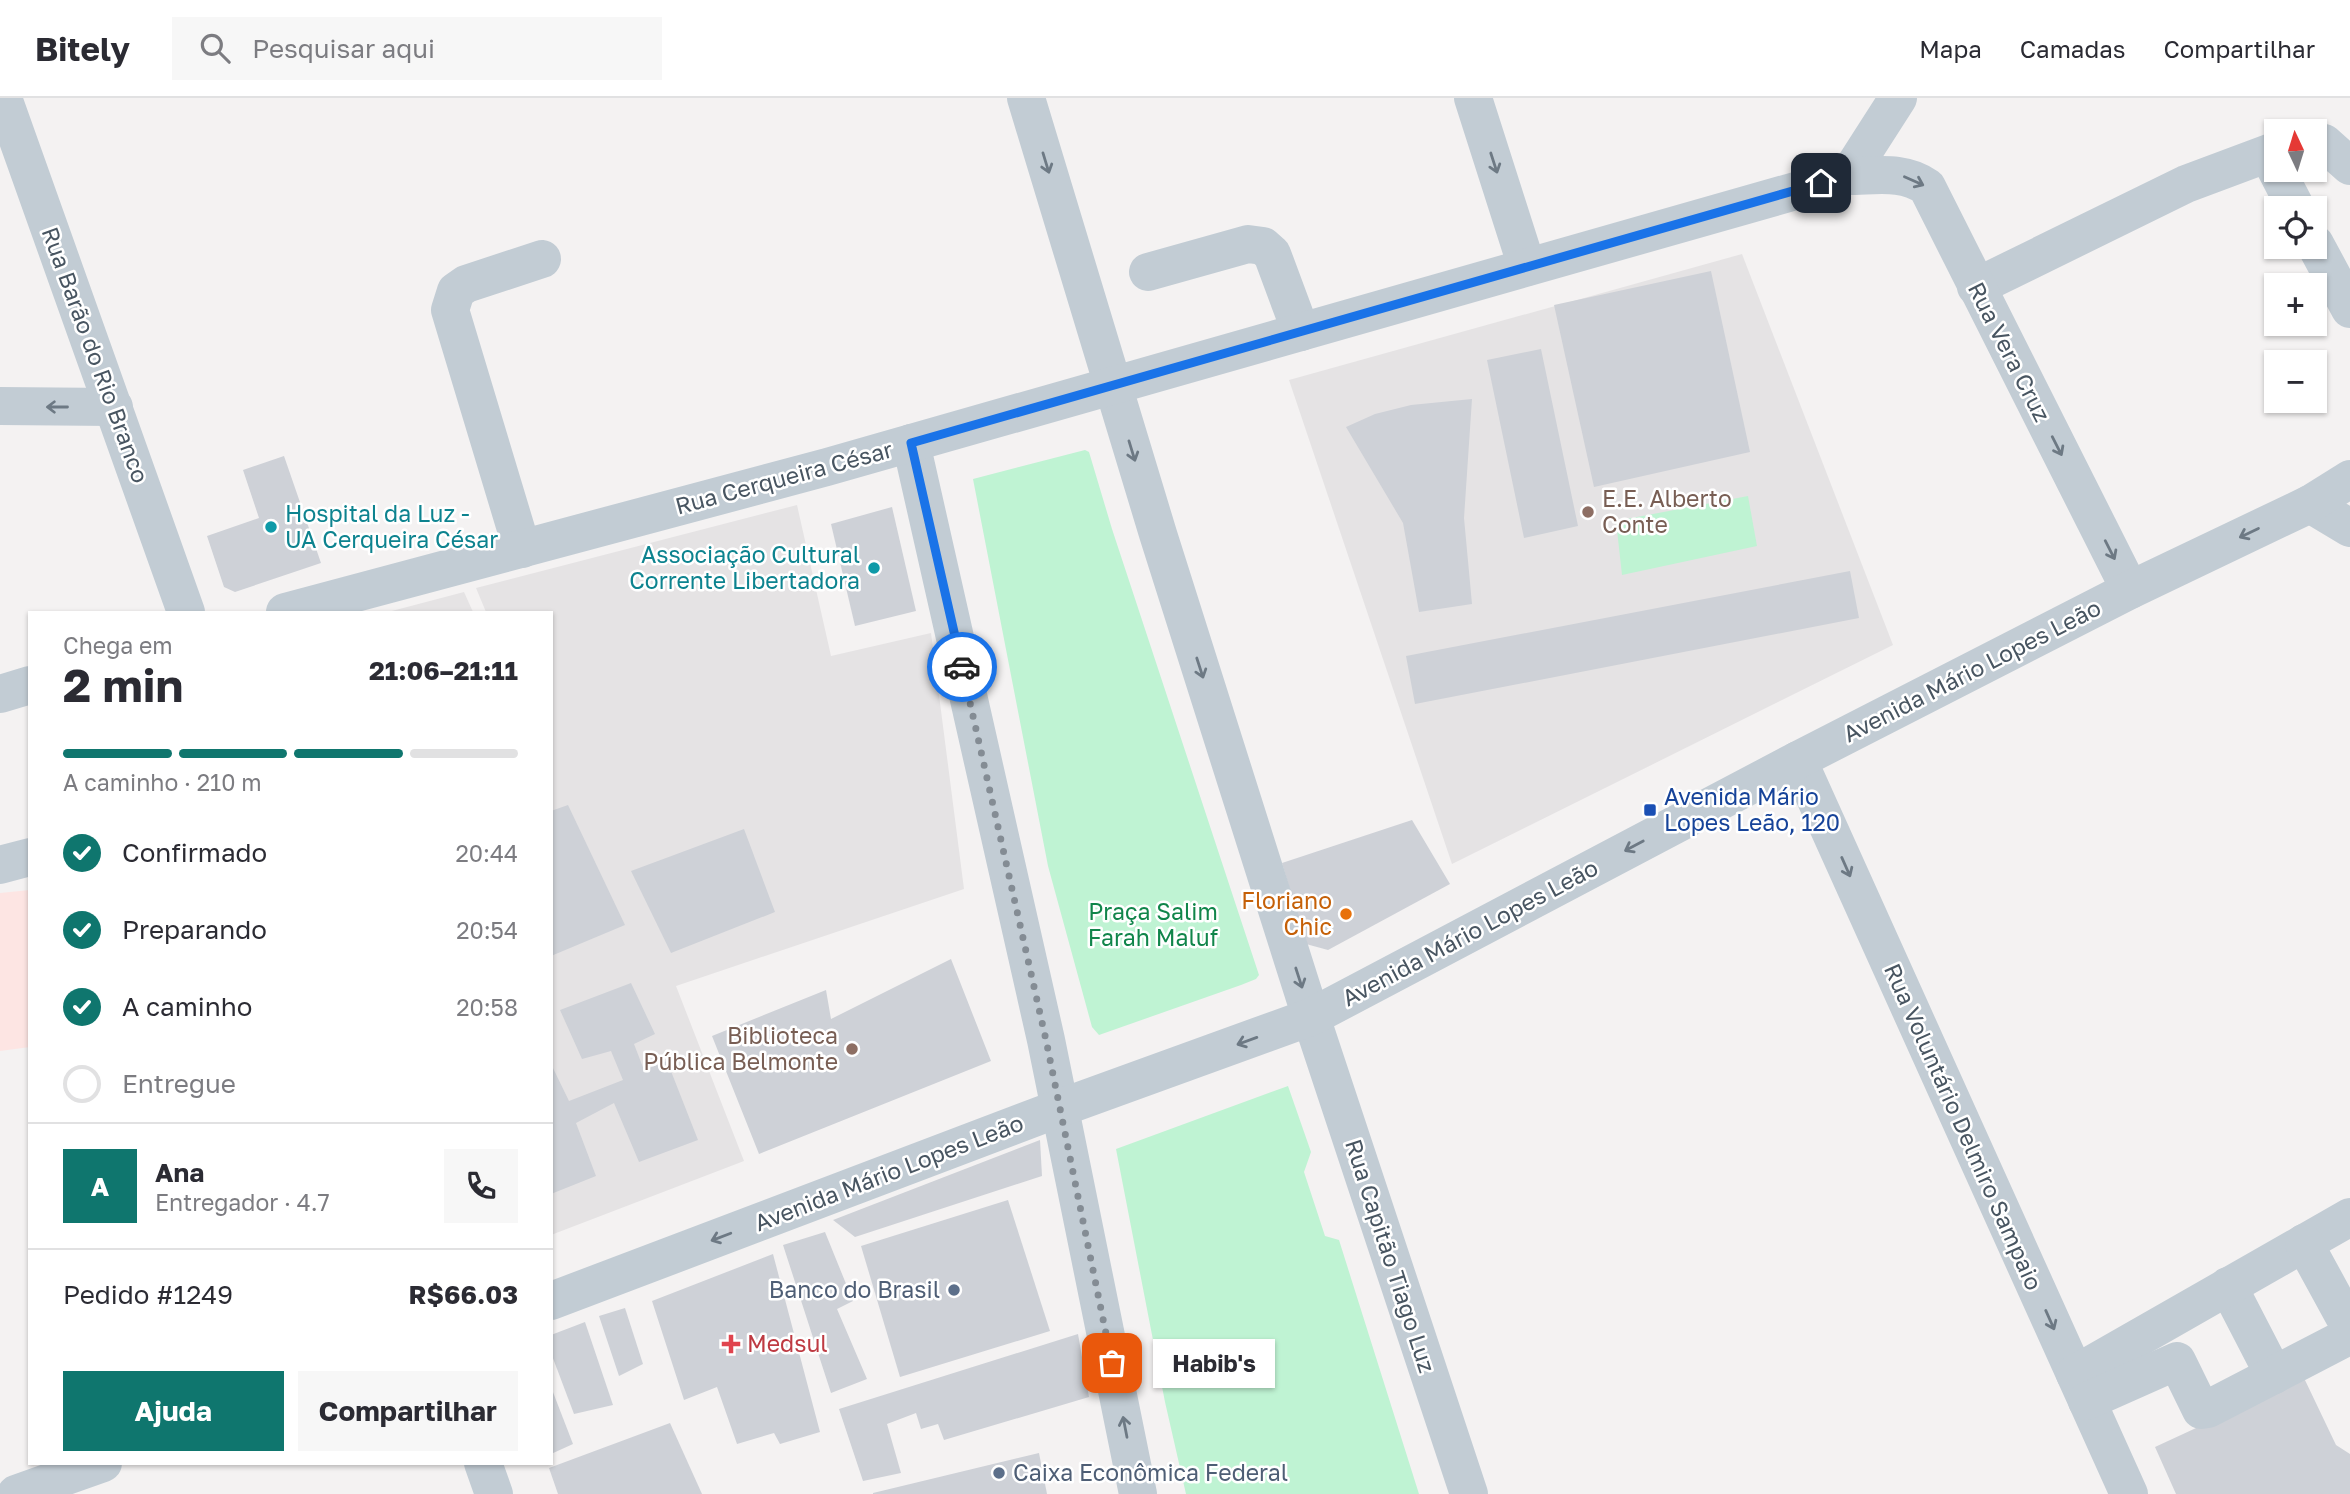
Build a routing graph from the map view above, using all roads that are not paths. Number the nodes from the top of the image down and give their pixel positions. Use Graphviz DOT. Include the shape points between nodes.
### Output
graph roads {
  1 [pos="3,98"];
  2 [pos="1026,98"];
  3 [pos="1473,98"];
  4 [pos="1898,98"];
  5 [pos="2328,147"];
  6 [pos="2264,155"];
  7 [pos="2350,166"];
  8 [pos="1847,176"];
  9 [pos="542,259"];
  10 [pos="2323,259"];
  11 [pos="1527,267"];
  12 [pos="1148,272"];
  13 [pos="1976,287"];
  14 [pos="2350,309"];
  15 [pos="1301,332"];
  16 [pos="1112,386"];
  17 [pos="0,406"];
  18 [pos="114,407"];
  19 [pos="911,443"];
  20 [pos="2350,479"];
  21 [pos="2310,504"];
  22 [pos="2350,528"];
  23 [pos="523,549"];
  24 [pos="2130,590"];
  25 [pos="186,611"];
  26 [pos="289,611"];
  27 [pos="28,686"];
  28 [pos="0,694"];
  29 [pos="1798,760"];
  30 [pos="28,858"];
  31 [pos="0,865"];
  32 [pos="1311,1017"];
  33 [pos="1060,1108"];
  34 [pos="2350,1217"];
  35 [pos="2304,1243"];
  36 [pos="2228,1286"];
  37 [pos="553,1300"];
  38 [pos="2157,1326"];
  39 [pos="2177,1361"];
  40 [pos="2274,1375"];
  41 [pos="2081,1387"];
  42 [pos="97,1465"];
  43 [pos="484,1465"];
  44 [pos="16,1494"];
  45 [pos="494,1494"];
  46 [pos="1138,1494"];
  47 [pos="1469,1494"];
  48 [pos="2129,1494"];
  1 -- 18 [label="street, Rua Barão do Rio Branco"];
  2 -- 16 [label="street, Rua Capitão Tiago Luz, one-way"];
  3 -- 11 [label="street, one-way"];
  4 -- 8 [label="street"];
  5 -- 7 [label="street"];
  6 -- 13 [label="street" via="2186,184"];
  8 -- 11 [label="street, Rua Cerqueira César"];
  8 -- 13 [label="street, Rua Vera Cruz, one-way" via="1902,175 1927,187"];
  9 -- 23 [label="street" via="466,284 456,291 450,310"];
  10 -- 14 [label="street"];
  11 -- 15 [label="street, Rua Cerqueira César"];
  12 -- 15 [label="street" via="1248,244 1263,246 1272,254"];
  13 -- 24 [label="street, Rua Vera Cruz, one-way"];
  15 -- 16 [label="street, Rua Cerqueira César"];
  16 -- 19 [label="street, Rua Cerqueira César"];
  16 -- 32 [label="street, Rua Capitão Tiago Luz, one-way"];
  18 -- 17 [label="street, one-way"];
  18 -- 25 [label="street, Rua Barão do Rio Branco"];
  19 -- 23 [label="street, Rua Cerqueira César"];
  19 -- 33 [label="street"];
  20 -- 21 [label="street, Avenida Mário Lopes Leão"];
  21 -- 22 [label="street"];
  21 -- 24 [label="street, Avenida Mário Lopes Leão, one-way"];
  23 -- 26 [label="street, Rua Cerqueira César"];
  24 -- 29 [label="street, Avenida Mário Lopes Leão"];
  27 -- 28 [label="street"];
  29 -- 32 [label="street, Avenida Mário Lopes Leão, one-way"];
  29 -- 41 [label="street, Rua Voluntário Delmiro Sampaio, one-way"];
  30 -- 31 [label="street"];
  32 -- 33 [label="street, Avenida Mário Lopes Leão, one-way"];
  32 -- 47 [label="street, Rua Capitão Tiago Luz"];
  33 -- 37 [label="street, Avenida Mário Lopes Leão, one-way"];
  46 -- 33 [label="street, one-way"];
  34 -- 35 [label="street"];
  35 -- 36 [label="street"];
  35 -- 40 [label="street" via="2348,1330 2345,1338"];
  36 -- 38 [label="street"];
  36 -- 40 [label="street"];
  38 -- 39 [label="street"];
  38 -- 41 [label="street"];
  39 -- 40 [label="street" via="2201,1410"];
  39 -- 41 [label="street"];
  41 -- 48 [label="street, Rua Voluntário Delmiro Sampaio"];
  42 -- 44 [label="street"];
  43 -- 45 [label="street"];
}
